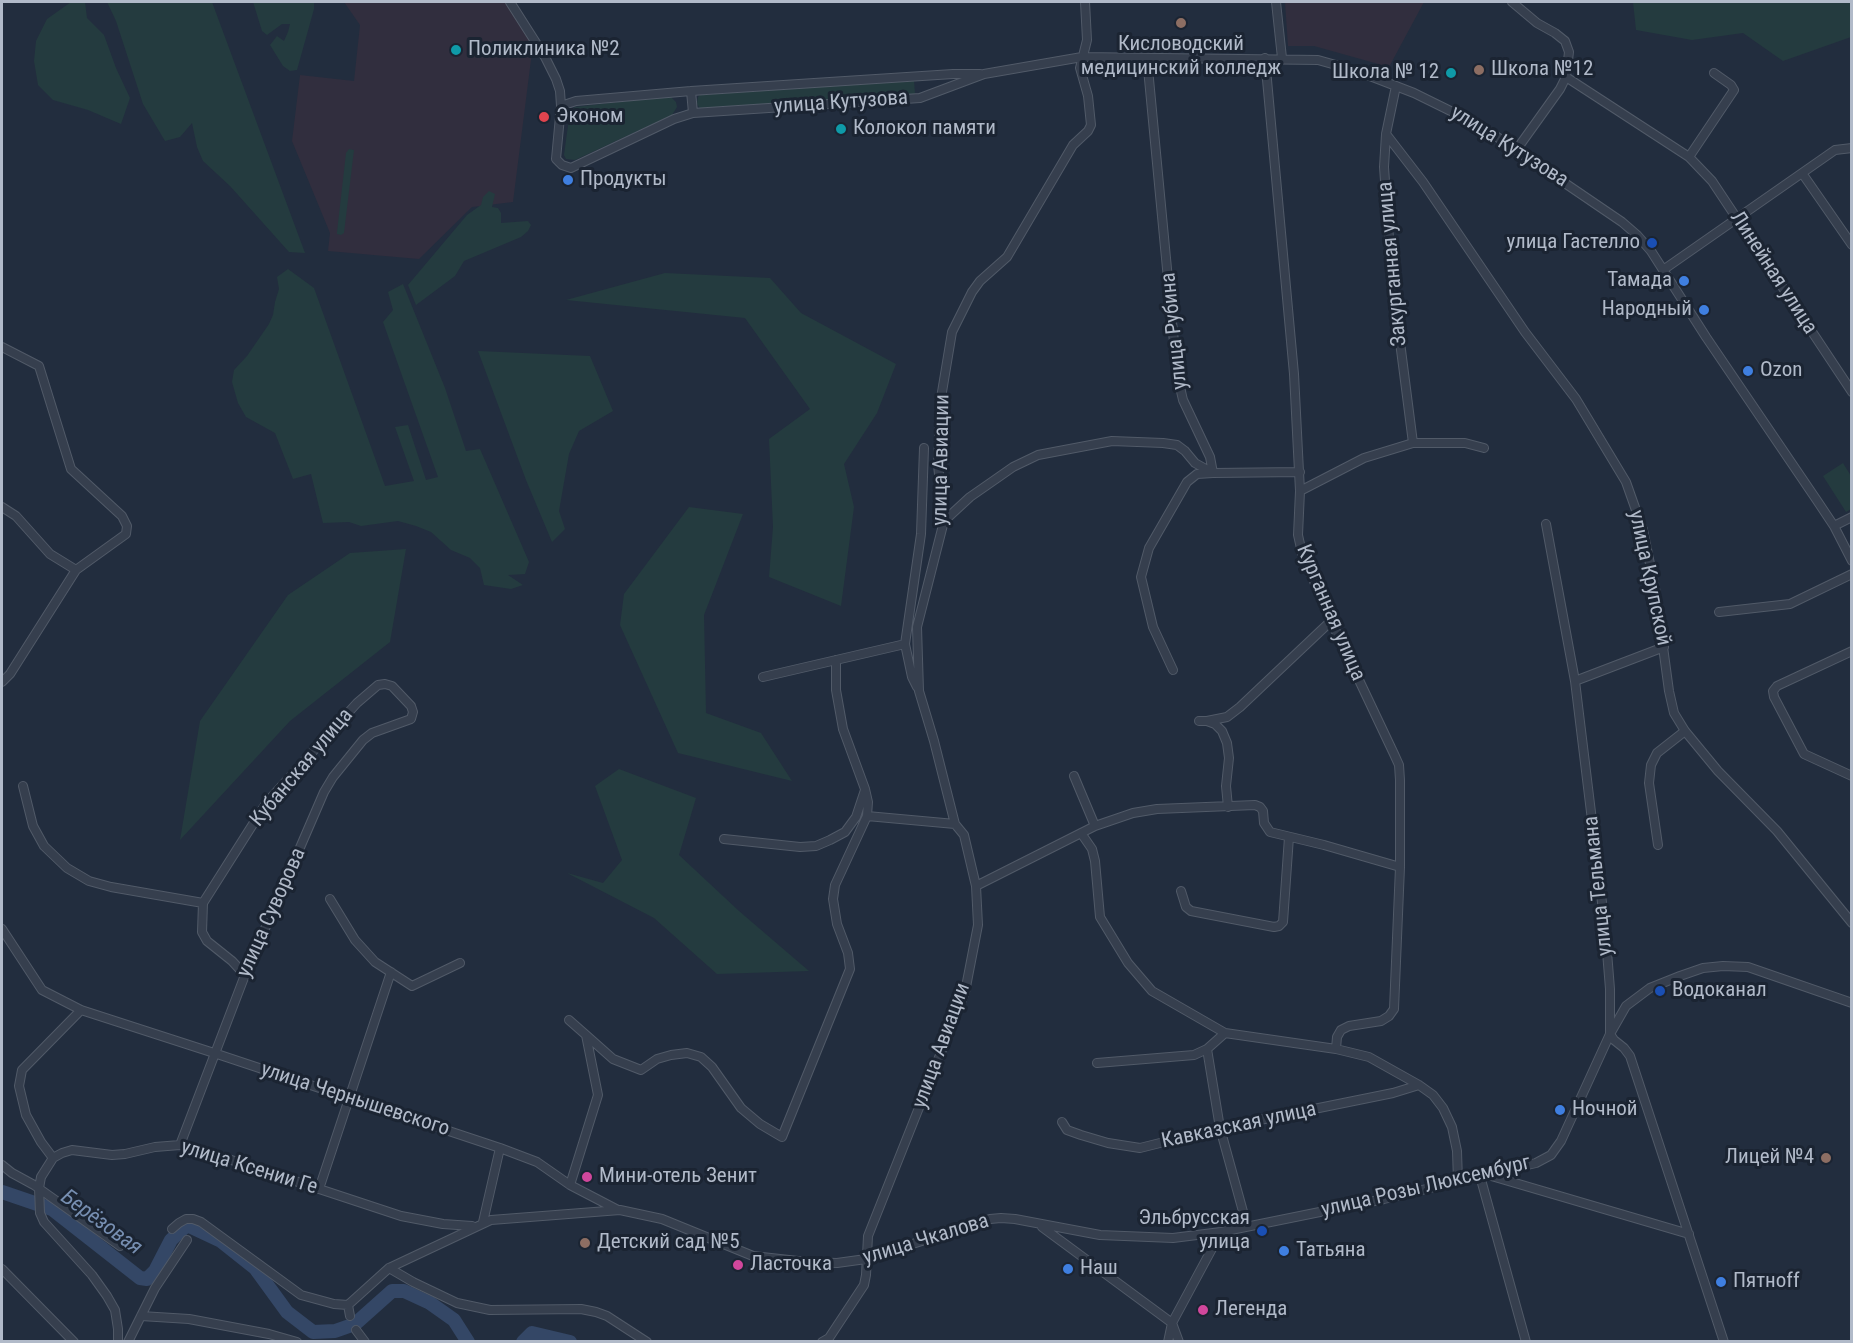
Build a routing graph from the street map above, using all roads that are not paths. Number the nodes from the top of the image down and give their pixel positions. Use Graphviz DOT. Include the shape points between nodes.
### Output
graph roads {
  1 [pos="510,2"];
  2 [pos="1085,2"];
  3 [pos="1276,2"];
  4 [pos="1512,2"];
  5 [pos="1082,57"];
  6 [pos="1148,58"];
  7 [pos="1265,58"];
  8 [pos="1282,58"];
  9 [pos="1714,73"];
  10 [pos="984,74"];
  11 [pos="1566,77"];
  12 [pos="1396,86"];
  13 [pos="691,91"];
  14 [pos="561,106"];
  15 [pos="693,113"];
  16 [pos="1386,134"];
  17 [pos="1851,148"];
  18 [pos="1517,149"];
  19 [pos="1689,157"];
  20 [pos="1802,173"];
  21 [pos="1738,219"];
  22 [pos="1851,244"];
  23 [pos="1663,270"];
  24 [pos="2,347"];
  25 [pos="1851,392"];
  26 [pos="1413,443"];
  27 [pos="924,448"];
  28 [pos="1484,448"];
  29 [pos="1300,472"];
  30 [pos="1213,473"];
  31 [pos="1300,491"];
  32 [pos="2,507"];
  33 [pos="1851,518"];
  34 [pos="944,521"];
  35 [pos="1546,524"];
  36 [pos="1834,526"];
  37 [pos="1851,561"];
  38 [pos="76,570"];
  39 [pos="1851,573"];
  40 [pos="1719,612"];
  41 [pos="1330,621"];
  42 [pos="905,644"];
  43 [pos="1664,647"];
  44 [pos="1851,651"];
  45 [pos="836,660"];
  46 [pos="1173,670"];
  47 [pos="763,677"];
  48 [pos="1575,681"];
  49 [pos="2,682"];
  50 [pos="919,691"];
  51 [pos="411,719"];
  52 [pos="1685,731"];
  53 [pos="1074,776"];
  54 [pos="1851,776"];
  55 [pos="23,786"];
  56 [pos="866,789"];
  57 [pos="1228,807"];
  58 [pos="867,816"];
  59 [pos="955,824"];
  60 [pos="1095,826"];
  61 [pos="1081,833"];
  62 [pos="1289,837"];
  63 [pos="724,838"];
  64 [pos="1658,845"];
  65 [pos="1400,867"];
  66 [pos="976,886"];
  67 [pos="1181,891"];
  68 [pos="330,899"];
  69 [pos="203,903"];
  70 [pos="1851,923"];
  71 [pos="2,930"];
  72 [pos="460,963"];
  73 [pos="391,972"];
  74 [pos="245,975"];
  75 [pos="1851,1003"];
  76 [pos="81,1010"];
  77 [pos="569,1020"];
  78 [pos="1225,1033"];
  79 [pos="1610,1034"];
  80 [pos="586,1035"];
  81 [pos="1207,1049"];
  82 [pos="1336,1049"];
  83 [pos="214,1053"];
  84 [pos="1097,1062"];
  85 [pos="1419,1084"];
  86 [pos="349,1098"];
  87 [pos="1062,1122"];
  88 [pos="1220,1128"];
  89 [pos="180,1145"];
  90 [pos="500,1148"];
  91 [pos="53,1158"];
  92 [pos="2,1165"];
  93 [pos="1483,1175"];
  94 [pos="1458,1181"];
  95 [pos="570,1185"];
  96 [pos="319,1189"];
  97 [pos="39,1191"];
  98 [pos="620,1210"];
  99 [pos="480,1224"];
  100 [pos="1038,1224"];
  101 [pos="1247,1226"];
  102 [pos="172,1229"];
  103 [pos="1221,1232"];
  104 [pos="1689,1234"];
  105 [pos="187,1240"];
  106 [pos="120,1246"];
  107 [pos="867,1259"];
  108 [pos="389,1268"];
  109 [pos="2,1269"];
  110 [pos="348,1305"];
  111 [pos="141,1316"];
  112 [pos="350,1316"];
  113 [pos="1172,1323"];
  114 [pos="356,1330"];
  115 [pos="74,1341"];
  116 [pos="118,1341"];
  117 [pos="128,1341"];
  118 [pos="297,1341"];
  119 [pos="365,1341"];
  120 [pos="647,1341"];
  121 [pos="822,1341"];
  122 [pos="1168,1341"];
  123 [pos="1179,1341"];
  124 [pos="1526,1341"];
  125 [pos="1724,1341"];
  1 -- 14 [label="street, улица Кутузова" via="556,79"];
  2 -- 5 [label="street, улица Авиации" via="1087,40"];
  3 -- 8 [label="street"];
  4 -- 11 [label="street" via="1564,41 1569,52"];
  5 -- 6 [label="street, улица Кутузова"];
  5 -- 10 [label="street, улица Кутузова"];
  5 -- 34 [label="street, улица Авиации" via="1080,68 1091,125 1069,151 1007,257 972,292 952,332 941,398 938,465"];
  6 -- 7 [label="street, улица Кутузова"];
  6 -- 30 [label="street, улица Рубина" via="1177,374 1183,400 1210,457"];
  7 -- 8 [label="street, улица Кутузова"];
  7 -- 29 [label="street, Курганная улица"];
  8 -- 12 [label="street, улица Кутузова" via="1318,60"];
  9 -- 19 [label="street" via="1734,90"];
  10 -- 13 [label="street, улица Кутузова"];
  10 -- 15 [label="street, улица Кутузова" via="920,98"];
  11 -- 18 [label="street"];
  11 -- 19 [label="street, Линейная улица"];
  12 -- 16 [label="street, Закурганная улица"];
  12 -- 18 [label="street, улица Кутузова" via="1434,101"];
  13 -- 14 [label="street, улица Кутузова" via="576,101"];
  13 -- 15 [label="street"];
  14 -- 15 [label="street, улица Кутузова" via="556,159 571,168"];
  16 -- 26 [label="street, Закурганная улица" via="1384,167 1392,280"];
  16 -- 43 [label="street, улица Крупской" via="1576,399 1626,482 1643,530"];
  17 -- 20 [label="street" via="1835,150"];
  18 -- 23 [label="street, улица Кутузова" via="1622,222"];
  19 -- 21 [label="street, Линейная улица" via="1712,181"];
  20 -- 21 [label="street"];
  20 -- 22 [label="street"];
  21 -- 23 [label="street"];
  21 -- 25 [label="street, Линейная улица"];
  23 -- 36 [label="street, улица Кутузова"];
  24 -- 38 [label="street" via="39,366 71,469 122,516 127,526 126,534"];
  26 -- 28 [label="street" via="1465,443"];
  26 -- 31 [label="street" via="1364,458"];
  27 -- 42 [label="street, улица Авиации" via="921,534"];
  29 -- 30 [label="street"];
  29 -- 31 [label="street, Курганная улица"];
  30 -- 34 [label="street" via="1195,463 1177,445 1112,441 1089,445 1038,455 1013,467"];
  30 -- 46 [label="street" via="1197,474 1187,482 1149,548 1141,577 1153,627"];
  31 -- 41 [label="street, Курганная улица" via="1298,535 1302,553"];
  32 -- 38 [label="street" via="16,516 50,554"];
  33 -- 36 [label="street"];
  34 -- 50 [label="street, улица Авиации" via="917,627"];
  35 -- 48 [label="street, улица Тельмана"];
  36 -- 37 [label="street, улица Кутузова"];
  38 -- 49 [label="street"];
  39 -- 40 [label="street" via="1790,604"];
  41 -- 57 [label="street" via="1240,707 1227,717 1203,721 1215,724 1227,743"];
  41 -- 65 [label="street, Курганная улица" via="1399,765"];
  42 -- 45 [label="street"];
  42 -- 50 [label="street, улица Авиации"];
  43 -- 48 [label="street"];
  43 -- 52 [label="street, улица Крупской" via="1674,713"];
  44 -- 54 [label="street" via="1773,691 1804,754"];
  45 -- 47 [label="street"];
  45 -- 56 [label="street" via="836,690 843,729"];
  48 -- 79 [label="street, улица Тельмана" via="1605,927"];
  50 -- 59 [label="street, улица Авиации"];
  51 -- 69 [label="street, Кубанская улица" via="411,706 392,686 378,685 357,703 267,802"];
  51 -- 74 [label="street, улица Суворова" via="372,733 333,777"];
  52 -- 64 [label="street" via="1657,753 1651,765 1649,783"];
  52 -- 70 [label="street, улица Крупской" via="1777,831"];
  53 -- 60 [label="street"];
  55 -- 69 [label="street" via="33,826 44,846 67,868 89,881 111,887"];
  56 -- 58 [label="street"];
  56 -- 63 [label="street" via="856,817 845,832 816,846"];
  57 -- 60 [label="street" via="1157,809"];
  57 -- 62 [label="street" via="1260,807 1270,832"];
  58 -- 59 [label="street"];
  58 -- 80 [label="street" via="835,885 833,899 849,969 782,1137 741,1108 701,1057 687,1053 671,1055 641,1070 613,1059"];
  59 -- 66 [label="street, улица Авиации" via="964,835"];
  60 -- 61 [label="street"];
  61 -- 66 [label="street"];
  61 -- 78 [label="street" via="1095,861 1100,917 1128,963 1152,991"];
  62 -- 65 [label="street"];
  62 -- 67 [label="street" via="1283,922 1279,926 1191,910 1186,907"];
  65 -- 82 [label="street, Курганная улица" via="1394,1009 1381,1021 1341,1030"];
  66 -- 107 [label="street, улица Авиации" via="978,926 964,992 868,1236"];
  68 -- 73 [label="street" via="355,940 375,962"];
  69 -- 74 [label="street" via="202,932 207,941"];
  71 -- 76 [label="street, улица Чернышевского" via="42,990"];
  72 -- 73 [label="street" via="412,986"];
  73 -- 86 [label="street"];
  74 -- 83 [label="street, улица Суворова"];
  75 -- 79 [label="street, улица Розы Люксембург" via="1748,967 1703,968 1650,988 1626,1006"];
  76 -- 83 [label="street, улица Чернышевского"];
  76 -- 91 [label="street" via="22,1070 19,1086 27,1115"];
  77 -- 80 [label="street"];
  78 -- 81 [label="street"];
  78 -- 82 [label="street"];
  79 -- 93 [label="street, улица Розы Люксембург" via="1562,1141 1551,1155 1536,1163"];
  79 -- 104 [label="street" via="1630,1056"];
  80 -- 95 [label="street" via="598,1095"];
  81 -- 84 [label="street" via="1194,1055"];
  81 -- 88 [label="street"];
  82 -- 85 [label="street" via="1369,1057"];
  83 -- 86 [label="street, улица Чернышевского"];
  83 -- 89 [label="street, улица Суворова"];
  85 -- 88 [label="street, Кавказская улица" via="1393,1093"];
  85 -- 94 [label="street" via="1443,1108 1452,1127"];
  86 -- 90 [label="street, улица Чернышевского"];
  86 -- 96 [label="street"];
  87 -- 88 [label="street, Кавказская улица" via="1067,1130 1081,1136 1140,1148"];
  88 -- 101 [label="street"];
  89 -- 91 [label="street, улица Ксении Ге" via="112,1155 72,1150"];
  89 -- 96 [label="street, улица Ксении Ге"];
  90 -- 95 [label="street, улица Чернышевского" via="537,1162"];
  90 -- 99 [label="street"];
  91 -- 97 [label="street" via="41,1178"];
  92 -- 97 [label="street"];
  93 -- 94 [label="street, улица Розы Люксембург"];
  93 -- 104 [label="street"];
  93 -- 124 [label="street"];
  94 -- 101 [label="street, улица Розы Люксембург"];
  95 -- 98 [label="street, улица Чернышевского"];
  96 -- 99 [label="street, улица Ксении Ге" via="426,1222"];
  97 -- 106 [label="street"];
  97 -- 116 [label="street" via="44,1222 92,1275 115,1310"];
  98 -- 99 [label="street, улица Чкалова"];
  98 -- 107 [label="street, улица Чкалова" via="662,1219 753,1256 827,1263"];
  99 -- 108 [label="street, улица Чкалова"];
  100 -- 103 [label="street, улица Розы Люксембург" via="1140,1238"];
  100 -- 107 [label="street, улица Чкалова" via="990,1219"];
  100 -- 113 [label="street, улица Чкалова"];
  101 -- 103 [label="street, улица Розы Люксембург"];
  102 -- 110 [label="street" via="186,1220 201,1222 301,1295"];
  103 -- 113 [label="street"];
  104 -- 125 [label="street"];
  105 -- 111 [label="street"];
  107 -- 121 [label="street, улица Авиации" via="864,1285 829,1338"];
  108 -- 110 [label="street, улица Чкалова"];
  108 -- 120 [label="street" via="457,1303 490,1310 596,1312"];
  109 -- 115 [label="street"];
  110 -- 112 [label="street"];
  111 -- 117 [label="street"];
  111 -- 118 [label="street" via="189,1319"];
  113 -- 122 [label="street"];
  113 -- 123 [label="street"];
  114 -- 119 [label="street"];
}
